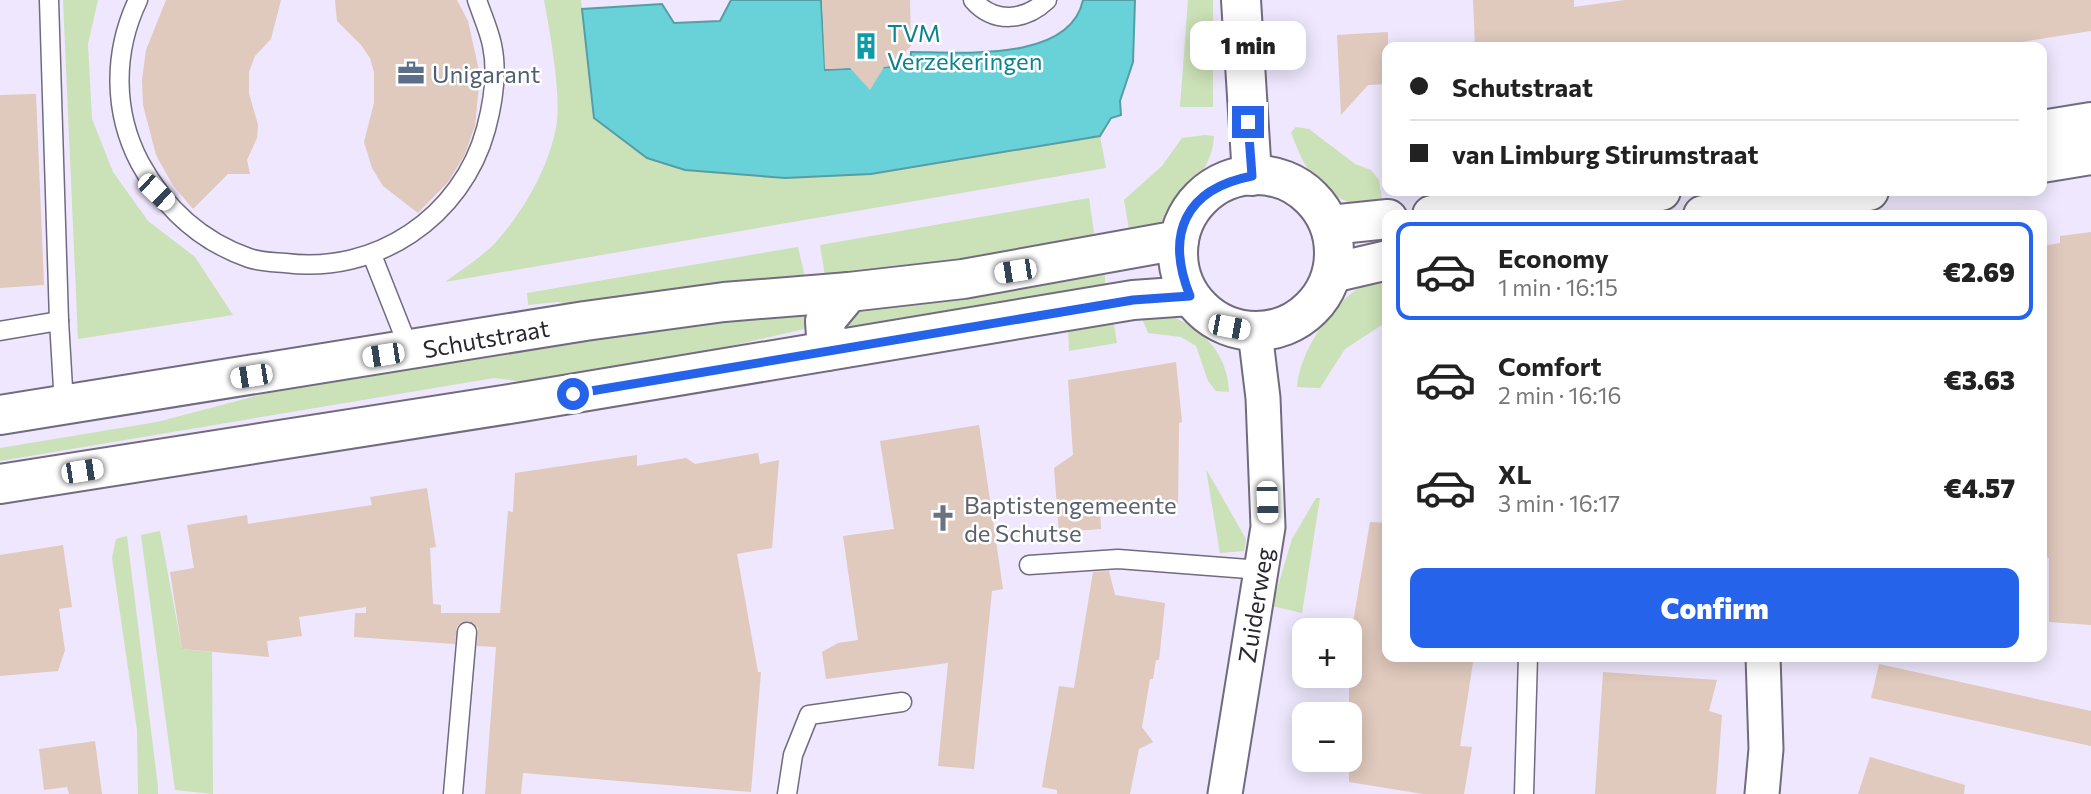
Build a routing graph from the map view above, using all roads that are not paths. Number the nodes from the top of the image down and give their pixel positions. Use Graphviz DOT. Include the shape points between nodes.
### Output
graph roads {
  1 [pos="49,0"];
  2 [pos="138,0"];
  3 [pos="477,0"];
  4 [pos="973,0"];
  5 [pos="1047,0"];
  6 [pos="1241,0"];
  7 [pos="2091,122"];
  8 [pos="2047,129"];
  9 [pos="2091,155"];
  10 [pos="2047,162"];
  11 [pos="1252,176"];
  12 [pos="1629,196"];
  13 [pos="1834,196"];
  14 [pos="1498,210"];
  15 [pos="1738,210"];
  16 [pos="1382,220"];
  17 [pos="1330,225"];
  18 [pos="1179,240"];
  19 [pos="372,255"];
  20 [pos="1382,261"];
  21 [pos="1332,273"];
  22 [pos="849,292"];
  23 [pos="1190,296"];
  24 [pos="59,321"];
  25 [pos="0,331"];
  26 [pos="1255,332"];
  27 [pos="410,351"];
  28 [pos="827,351"];
  29 [pos="64,405"];
  30 [pos="0,415"];
  31 [pos="0,484"];
  32 [pos="1029,565"];
  33 [pos="1261,570"];
  34 [pos="467,632"];
  35 [pos="1528,662"];
  36 [pos="1763,662"];
  37 [pos="902,702"];
  38 [pos="453,794"];
  39 [pos="787,794"];
  40 [pos="1225,794"];
  41 [pos="1524,794"];
  42 [pos="1762,794"];
  1 -- 24 [label="lane"];
  2 -- 19 [label="lane" via="125,26 118,84 128,141 156,192 198,233 250,258 311,266"];
  3 -- 19 [label="lane" via="493,46 494,101 479,155 450,201 414,233"];
  4 -- 5 [label="lane" via="991,15 1007,18 1023,16"];
  6 -- 11 [label="main road"];
  7 -- 8 [label="main road"];
  9 -- 10 [label="main road"];
  11 -- 17 [label="main road" via="1276,178 1299,188 1317,204"];
  11 -- 18 [label="main road" via="1226,181 1204,195 1188,215"];
  12 -- 14 [label="main road"];
  13 -- 15 [label="main road"];
  16 -- 17 [label="main road"];
  17 -- 21 [label="main road"];
  18 -- 22 [label="main road, Schutstraat" via="989,275"];
  18 -- 23 [label="main road" via="1179,269"];
  19 -- 27 [label="lane"];
  20 -- 21 [label="main road"];
  21 -- 26 [label="main road" via="1316,304 1289,325"];
  22 -- 27 [label="main road, Schutstraat" via="723,302"];
  22 -- 28 [label="main road" via="825,321"];
  23 -- 26 [label="main road" via="1207,315 1229,327"];
  23 -- 28 [label="main road" via="1133,300"];
  24 -- 25 [label="lane"];
  24 -- 29 [label="lane"];
  26 -- 33 [label="street, Zuiderweg" via="1263,398 1268,527"];
  27 -- 29 [label="main road, Schutstraat"];
  28 -- 31 [label="main road"];
  29 -- 30 [label="main road, Schutstraat"];
  32 -- 33 [label="lane" via="1118,559"];
  33 -- 40 [label="street, Zuiderweg"];
  34 -- 38 [label="lane"];
  35 -- 41 [label="lane"];
  36 -- 42 [label="street" via="1766,749"];
  37 -- 39 [label="lane" via="809,715 793,755"];
}
